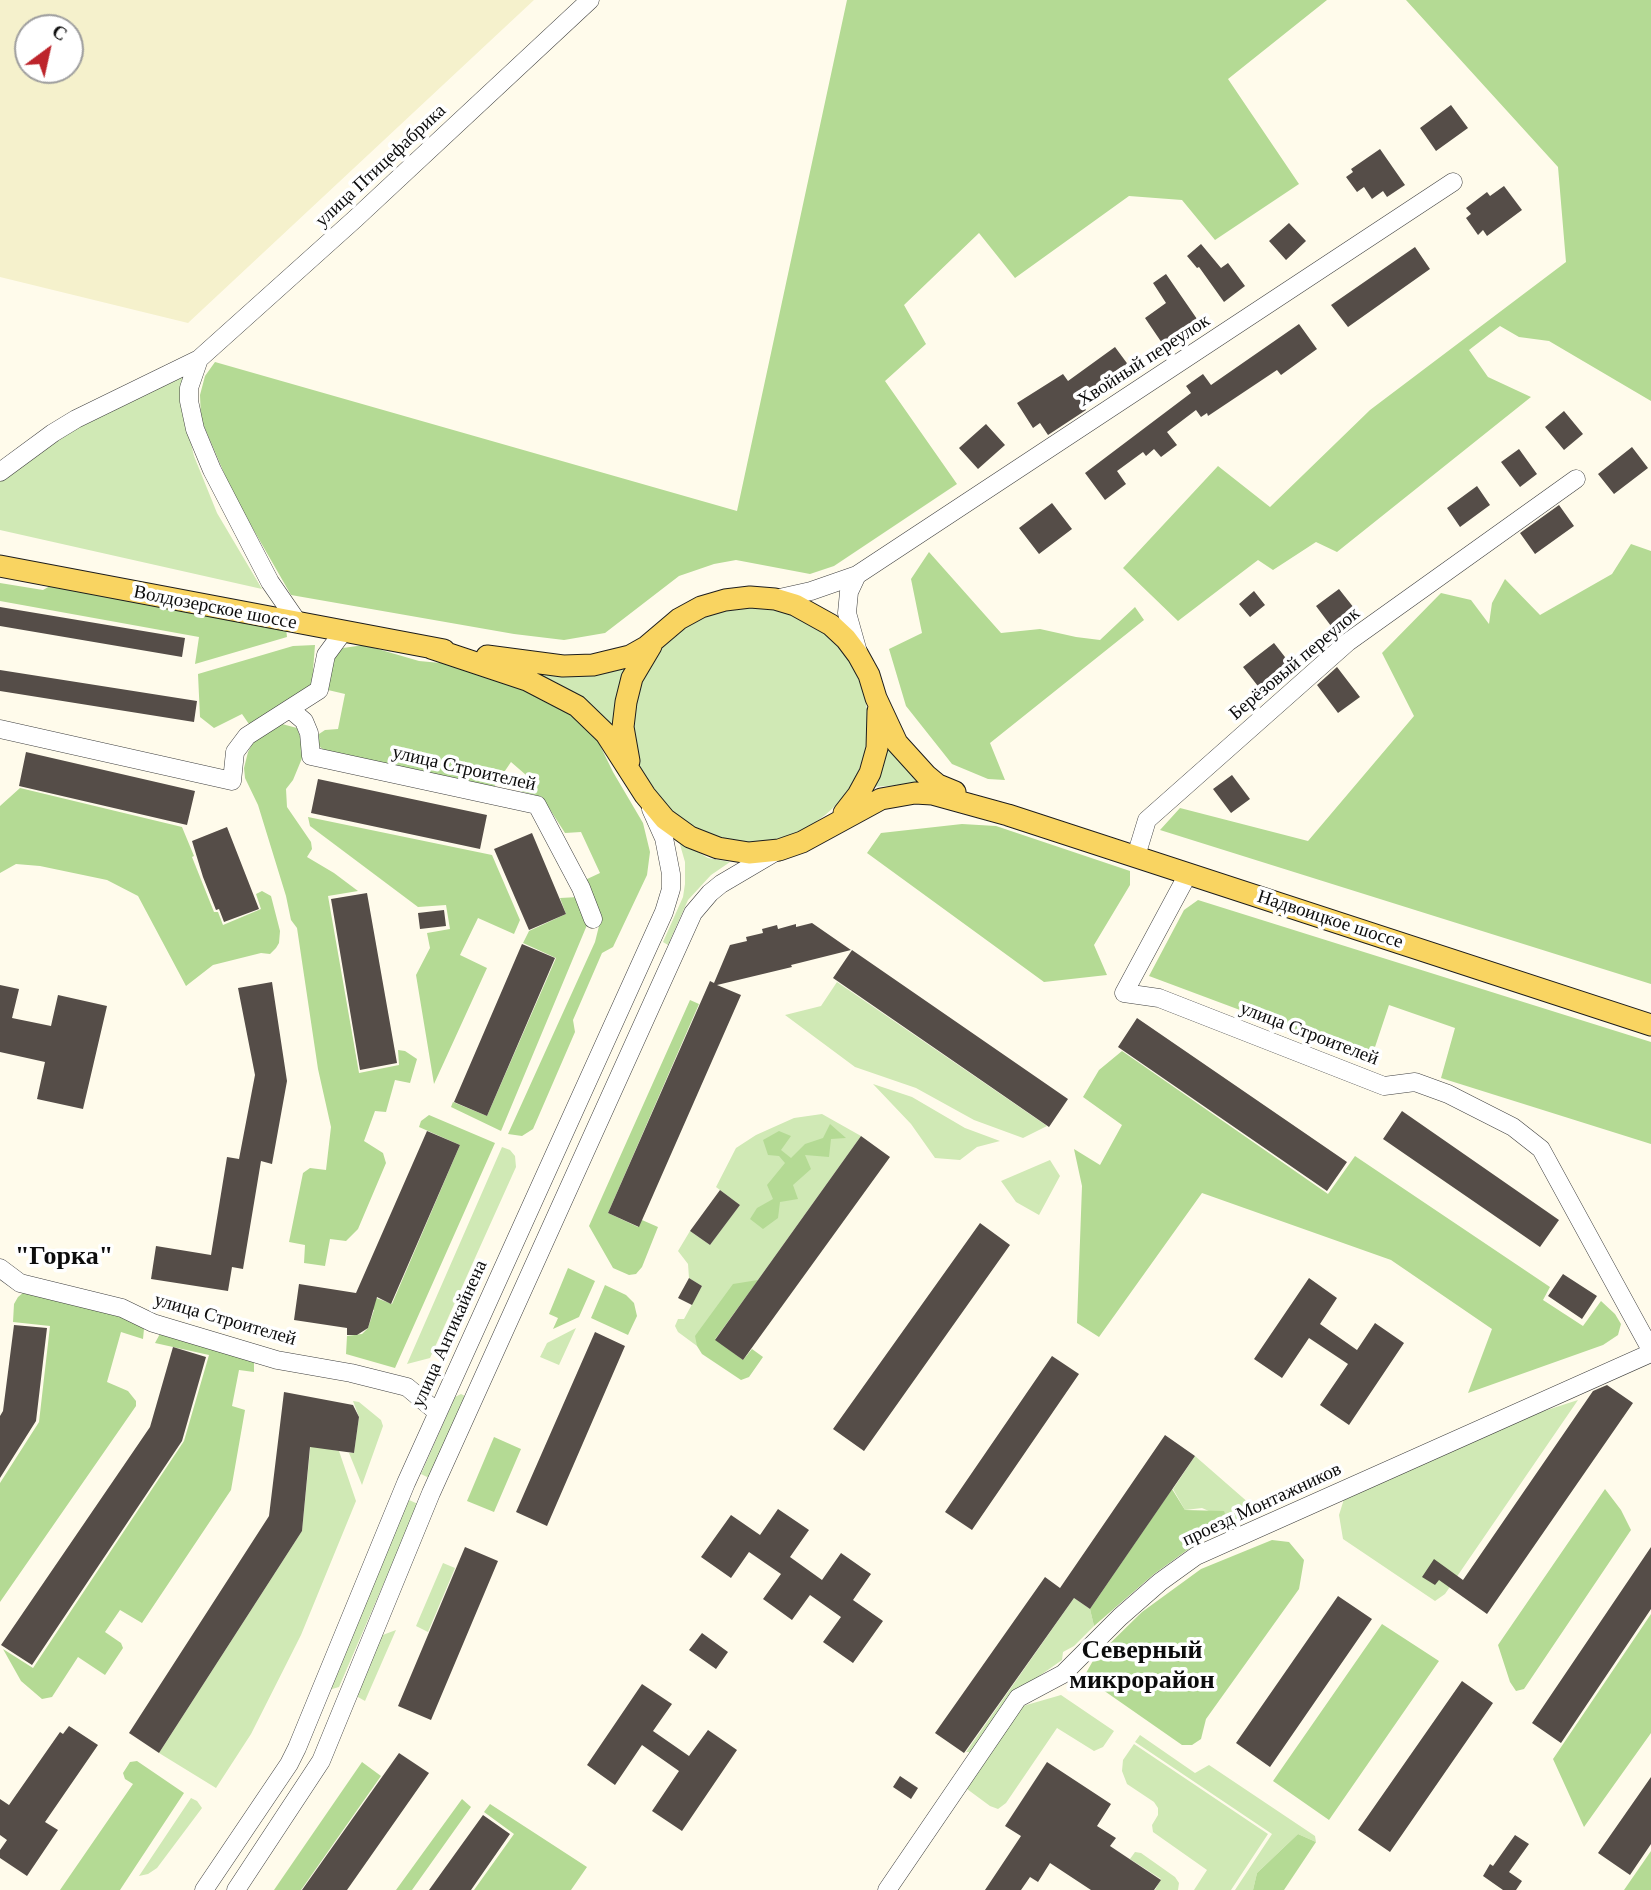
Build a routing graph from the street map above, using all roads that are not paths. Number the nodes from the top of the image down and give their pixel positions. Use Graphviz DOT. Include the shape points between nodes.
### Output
graph roads {
  1 [pos="590,0"];
  2 [pos="1453,182"];
  3 [pos="199,359"];
  4 [pos="0,471"];
  5 [pos="1576,479"];
  6 [pos="0,566"];
  7 [pos="857,575"];
  8 [pos="775,599"];
  9 [pos="299,624"];
  10 [pos="343,632"];
  11 [pos="660,636"];
  12 [pos="430,648"];
  13 [pos="858,654"];
  14 [pos="876,698"];
  15 [pos="292,710"];
  16 [pos="0,729"];
  17 [pos="636,779"];
  18 [pos="1008,815"];
  19 [pos="823,831"];
  20 [pos="779,850"];
  21 [pos="1136,856"];
  22 [pos="1188,874"];
  23 [pos="593,919"];
  24 [pos="1651,1025"];
  25 [pos="0,1268"];
  26 [pos="1651,1352"];
  27 [pos="454,1376"];
  28 [pos="478,1387"];
  29 [pos="437,1412"];
  30 [pos="204,1890"];
  31 [pos="236,1890"];
  32 [pos="887,1890"];
  1 -- 3 [label="street, улица Птицефабрика"];
  2 -- 7 [label="street, Хвойный переулок"];
  3 -- 4 [label="street, улица Птицефабрика" via="76,419"];
  3 -- 9 [label="street" via="189,388 195,429 270,582"];
  5 -- 21 [label="street, Берёзовый переулок" via="1349,642 1147,820"];
  6 -- 9 [label="main road, Волдозерское шоссе"];
  7 -- 8 [label="street, Хвойный переулок"];
  7 -- 13 [label="street" via="847,613"];
  8 -- 11 [label="main road" via="750,597 701,607"];
  8 -- 13 [label="main road" via="814,613"];
  9 -- 10 [label="main road, Волдозерское шоссе"];
  10 -- 12 [label="main road, Волдозерское шоссе"];
  10 -- 15 [label="street" via="326,655 319,690"];
  11 -- 12 [label="main road" via="613,661 563,666"];
  11 -- 17 [label="main road" via="632,678 626,702 626,752"];
  12 -- 17 [label="main road" via="527,680 577,706 606,734"];
  13 -- 14 [label="main road"];
  14 -- 18 [label="main road" via="897,743 915,765 939,785"];
  14 -- 19 [label="main road" via="877,748 870,772 850,805"];
  15 -- 16 [label="street" via="247,736 236,752 232,781"];
  15 -- 23 [label="street, улица Строителей" via="309,733 311,756 537,805"];
  17 -- 20 [label="main road" via="665,819 690,837 733,851"];
  17 -- 27 [label="street, улица Антикайнена" via="664,838 671,874 668,901"];
  18 -- 19 [label="main road" via="915,793 881,799"];
  18 -- 21 [label="main road, Надвоицкое шоссе"];
  19 -- 20 [label="main road"];
  20 -- 28 [label="street" via="721,884 694,914"];
  21 -- 22 [label="main road, Надвоицкое шоссе"];
  22 -- 24 [label="main road, Надвоицкое шоссе"];
  22 -- 26 [label="street, улица Строителей" via="1124,993 1159,998 1384,1086 1415,1082 1513,1127 1541,1149"];
  25 -- 29 [label="street, улица Строителей" via="20,1283 122,1308 153,1323 277,1360 407,1387"];
  26 -- 32 [label="street, проезд Монтажников" via="1196,1556 1120,1617 1063,1674 1018,1698"];
  27 -- 28 [label="street"];
  27 -- 29 [label="street, улица Антикайнена"];
  28 -- 31 [label="street" via="321,1761"];
  29 -- 30 [label="street, улица Антикайнена" via="297,1748"];
}
